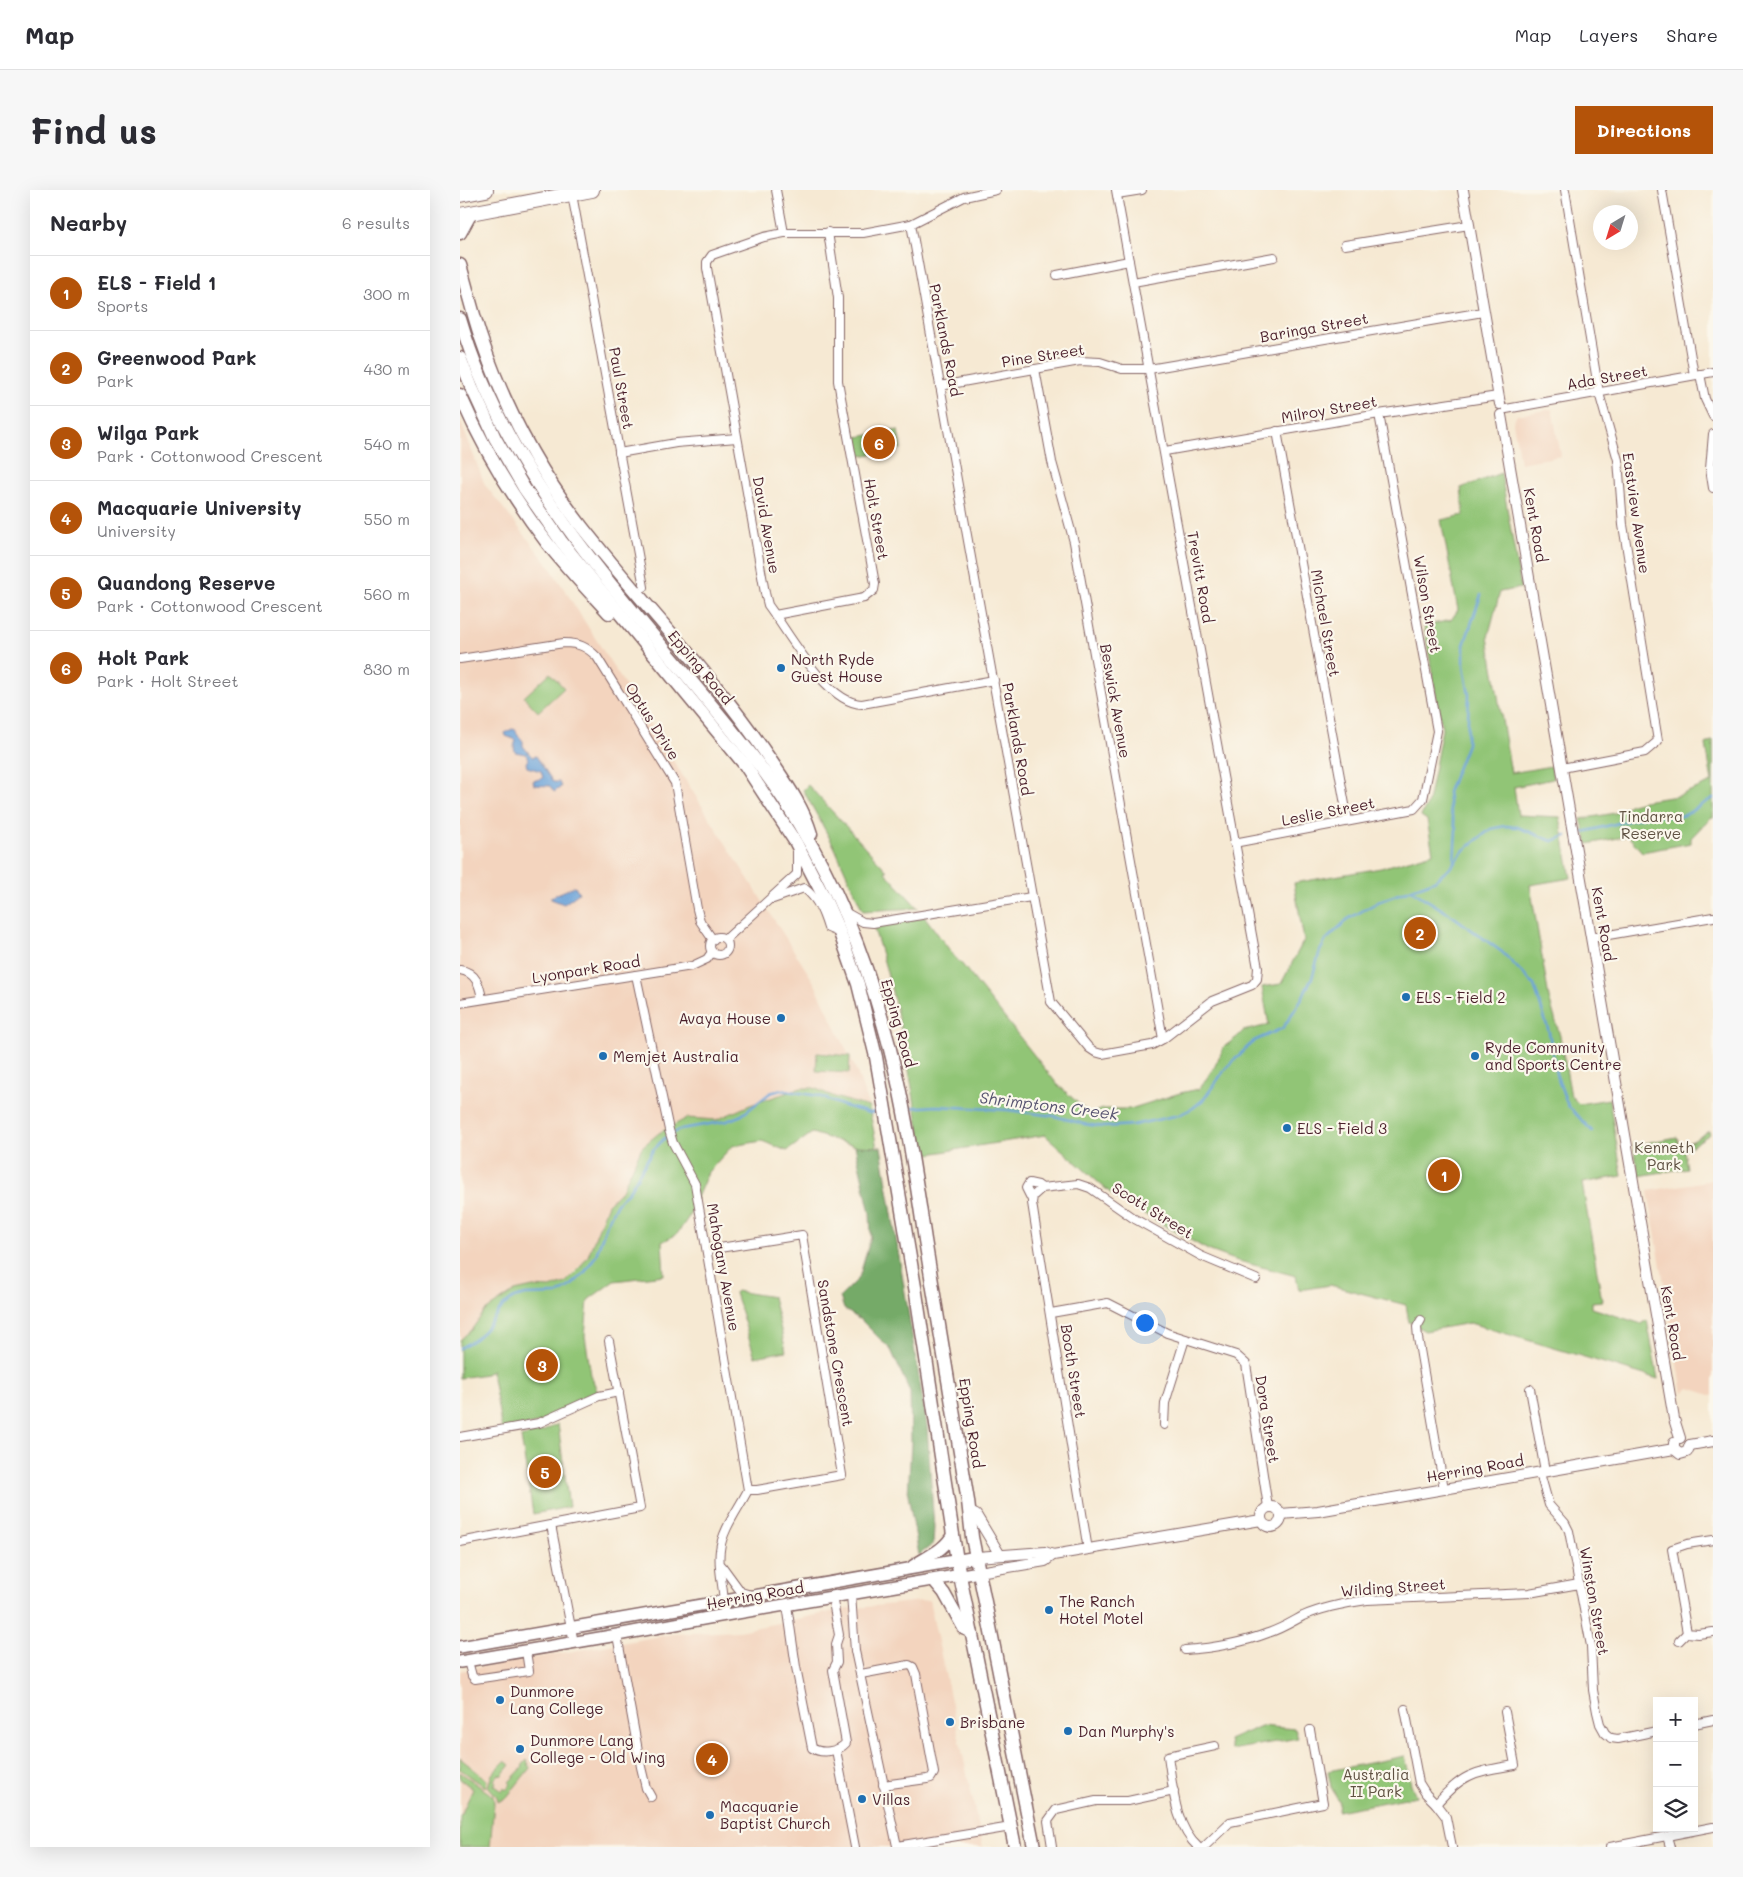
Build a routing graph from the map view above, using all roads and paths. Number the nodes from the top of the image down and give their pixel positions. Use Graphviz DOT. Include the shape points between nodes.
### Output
graph roads {
  1 [pos="482,190"];
  2 [pos="592,190"];
  3 [pos="776,190"];
  4 [pos="996,190"];
  5 [pos="1142,190"];
  6 [pos="1463,190"];
  7 [pos="1565,190"];
  8 [pos="1662,190"];
  9 [pos="1117,192"];
  10 [pos="572,194"];
  11 [pos="460,195"];
  12 [pos="466,214"];
  13 [pos="911,224"];
  14 [pos="1469,225"];
  15 [pos="460,232"];
  16 [pos="828,232"];
  17 [pos="784,234"];
  18 [pos="1345,245"];
  19 [pos="1274,257"];
  20 [pos="1129,260"];
  21 [pos="460,265"];
  22 [pos="1057,275"];
  23 [pos="1133,282"];
  24 [pos="1483,312"];
  25 [pos="460,319"];
  26 [pos="460,358"];
  27 [pos="1035,369"];
  28 [pos="1149,370"];
  29 [pos="1713,372"];
  30 [pos="1697,375"];
  31 [pos="940,386"];
  32 [pos="1599,393"];
  33 [pos="460,395"];
  34 [pos="1501,406"];
  35 [pos="1379,414"];
  36 [pos="1713,416"];
  37 [pos="1277,431"];
  38 [pos="1713,434"];
  39 [pos="737,438"];
  40 [pos="1165,450"];
  41 [pos="620,453"];
  42 [pos="1711,469"];
  43 [pos="1713,488"];
  44 [pos="644,587"];
  45 [pos="776,614"];
  46 [pos="460,659"];
  47 [pos="994,680"];
  48 [pos="677,682"];
  49 [pos="1562,768"];
  50 [pos="1423,798"];
  51 [pos="1348,820"];
  52 [pos="796,842"];
  53 [pos="1234,843"];
  54 [pos="815,851"];
  55 [pos="1031,897"];
  56 [pos="771,899"];
  57 [pos="844,912"];
  58 [pos="1713,917"];
  59 [pos="840,933"];
  60 [pos="1591,938"];
  61 [pos="726,939"];
  62 [pos="713,940"];
  63 [pos="712,952"];
  64 [pos="1258,968"];
  65 [pos="460,970"];
  66 [pos="636,975"];
  67 [pos="482,999"];
  68 [pos="460,1004"];
  69 [pos="1163,1039"];
  70 [pos="1042,1188"];
  71 [pos="1033,1198"];
  72 [pos="707,1250"];
  73 [pos="1256,1279"];
  74 [pos="1051,1313"];
  75 [pos="1421,1320"];
  76 [pos="1185,1339"];
  77 [pos="609,1341"];
  78 [pos="1530,1388"];
  79 [pos="619,1392"];
  80 [pos="1164,1425"];
  81 [pos="460,1437"];
  82 [pos="1680,1438"];
  83 [pos="1713,1442"];
  84 [pos="1690,1445"];
  85 [pos="1674,1449"];
  86 [pos="1542,1472"];
  87 [pos="1444,1489"];
  88 [pos="748,1490"];
  89 [pos="1268,1507"];
  90 [pos="970,1512"];
  91 [pos="1280,1514"];
  92 [pos="1261,1520"];
  93 [pos="551,1525"];
  94 [pos="953,1534"];
  95 [pos="1713,1540"];
  96 [pos="460,1542"];
  97 [pos="1088,1550"];
  98 [pos="1000,1555"];
  99 [pos="1053,1556"];
  100 [pos="977,1557"];
  101 [pos="957,1560"];
  102 [pos="720,1564"];
  103 [pos="909,1569"];
  104 [pos="979,1572"];
  105 [pos="960,1576"];
  106 [pos="934,1581"];
  107 [pos="1579,1584"];
  108 [pos="851,1594"];
  109 [pos="757,1596"];
  110 [pos="832,1596"];
  111 [pos="725,1602"];
  112 [pos="787,1605"];
  113 [pos="724,1615"];
  114 [pos="571,1629"];
  115 [pos="972,1632"];
  116 [pos="1687,1632"];
  117 [pos="1713,1632"];
  118 [pos="617,1636"];
  119 [pos="1678,1641"];
  120 [pos="574,1643"];
  121 [pos="460,1647"];
  122 [pos="1185,1650"];
  123 [pos="526,1651"];
  124 [pos="464,1661"];
  125 [pos="861,1674"];
  126 [pos="1405,1709"];
  127 [pos="1504,1712"];
  128 [pos="1713,1720"];
  129 [pos="1698,1723"];
  130 [pos="1310,1730"];
  131 [pos="1653,1732"];
  132 [pos="1215,1746"];
  133 [pos="836,1750"];
  134 [pos="883,1786"];
  135 [pos="1174,1791"];
  136 [pos="651,1797"];
  137 [pos="1436,1804"];
  138 [pos="1713,1826"];
  139 [pos="1011,1827"];
  140 [pos="1667,1836"];
  141 [pos="855,1847"];
  142 [pos="1015,1847"];
  143 [pos="1034,1847"];
  144 [pos="1052,1847"];
  145 [pos="1198,1847"];
  146 [pos="1204,1847"];
  147 [pos="1452,1847"];
  148 [pos="1610,1847"];
  149 [pos="1670,1847"];
  1 -- 11 [label="highway"];
  2 -- 10 [label="highway"];
  3 -- 17 [label="street"];
  4 -- 13 [label="street" via="964,198"];
  5 -- 9 [label="street"];
  6 -- 14 [label="street, Kent Road"];
  7 -- 32 [label="street, Eastview Avenue"];
  8 -- 30 [label="street"];
  9 -- 20 [label="street, Trevitt Road"];
  10 -- 12 [label="highway"];
  10 -- 41 [label="street, Paul Street"];
  12 -- 15 [label="main road"];
  13 -- 16 [label="street" via="863,233"];
  13 -- 31 [label="street, Parklands Road"];
  14 -- 18 [label="street"];
  14 -- 24 [label="street, Kent Road"];
  16 -- 17 [label="street"];
  16 -- 45 [label="street, Holt Street" via="838,298 838,381 875,584 874,590 864,598"];
  17 -- 39 [label="street, David Avenue" via="764,237 718,253 707,262"];
  19 -- 23 [label="street"];
  20 -- 22 [label="street"];
  20 -- 23 [label="street, Trevitt Road"];
  21 -- 54 [label="main road" via="498,381 533,453 582,527 755,739 806,817"];
  23 -- 28 [label="street, Trevitt Road"];
  24 -- 28 [label="street, Baringa Street"];
  24 -- 34 [label="street, Kent Road"];
  25 -- 54 [label="main road, Epping Road" via="476,365 504,426 551,506 618,593 756,760"];
  26 -- 48 [label="main road, Epping Road" via="495,438 534,502 587,574"];
  27 -- 28 [label="street, Pine Street" via="1087,360 1122,369"];
  27 -- 31 [label="street, Pine Street"];
  27 -- 69 [label="street, Beswick Avenue" via="1052,462 1074,542"];
  28 -- 40 [label="street, Trevitt Road"];
  29 -- 30 [label="street, Ada Street"];
  30 -- 32 [label="street, Ada Street"];
  30 -- 36 [label="street"];
  31 -- 47 [label="street, Parklands Road"];
  32 -- 34 [label="street, Ada Street"];
  32 -- 49 [label="street, Eastview Avenue" via="1618,460 1623,525 1658,741 1645,752"];
  33 -- 48 [label="main road" via="496,467 540,532 609,614"];
  34 -- 35 [label="street, Milroy Street"];
  34 -- 49 [label="street, Kent Road"];
  35 -- 37 [label="street, Milroy Street"];
  35 -- 50 [label="street, Wilson Street" via="1437,731"];
  37 -- 40 [label="street, Milroy Street"];
  37 -- 51 [label="street, Michael Street"];
  38 -- 42 [label="street"];
  39 -- 41 [label="street" via="676,443"];
  39 -- 45 [label="street, David Avenue" via="765,593 768,605"];
  40 -- 53 [label="street, Trevitt Road"];
  41 -- 44 [label="street, Paul Street"];
  42 -- 43 [label="street"];
  45 -- 47 [label="street, David Avenue" via="816,674 835,692 854,703"];
  46 -- 62 [label="street, Optus Drive" via="564,643 586,647 597,657 675,783 697,909 700,921"];
  47 -- 55 [label="street, Parklands Road"];
  48 -- 52 [label="main road, Epping Road" via="745,765"];
  49 -- 60 [label="street, Kent Road"];
  50 -- 51 [label="street, Leslie Street" via="1414,809"];
  51 -- 53 [label="street, Leslie Street"];
  52 -- 56 [label="street" via="797,874"];
  52 -- 59 [label="main road, Epping Road"];
  53 -- 64 [label="street, Trevitt Road"];
  54 -- 57 [label="main road, Epping Road"];
  55 -- 57 [label="street" via="868,923"];
  55 -- 69 [label="street, Parklands Road" via="1051,1002 1089,1048 1102,1054 1152,1045"];
  56 -- 59 [label="street" via="804,888 814,895 828,928"];
  56 -- 61 [label="street"];
  57 -- 90 [label="main road, Epping Road" via="877,1003 897,1079"];
  58 -- 60 [label="street"];
  59 -- 94 [label="main road, Epping Road" via="868,1020 880,1083"];
  60 -- 82 [label="street, Kent Road"];
  61 -- 62 [label="street" via="718,937"];
  61 -- 63 [label="street" via="728,947 725,953 719,956"];
  62 -- 63 [label="street"];
  63 -- 66 [label="street, Lyonpark Road" via="707,959 692,966"];
  64 -- 69 [label="street, Parklands Road" via="1257,979 1252,985 1212,1001"];
  65 -- 67 [label="street" via="474,977"];
  66 -- 67 [label="street, Lyonpark Road"];
  66 -- 72 [label="street, Mahogany Avenue" via="669,1130 695,1184"];
  67 -- 68 [label="street, Lyonpark Road"];
  70 -- 71 [label="street"];
  70 -- 71 [label="street, Scott Street" via="1029,1183 1026,1188"];
  70 -- 73 [label="street, Scott Street" via="1078,1184 1090,1188 1133,1218 1201,1256"];
  71 -- 74 [label="street, Booth Street"];
  72 -- 88 [label="street, Mahogany Avenue"];
  72 -- 88 [label="street, Sandstone Crescent" via="802,1235 842,1475"];
  74 -- 76 [label="street, Dora Street" via="1108,1304"];
  74 -- 97 [label="street, Booth Street"];
  75 -- 87 [label="street" via="1417,1327 1418,1338"];
  76 -- 80 [label="street" via="1165,1403"];
  76 -- 89 [label="street, Dora Street" via="1236,1355 1246,1364"];
  77 -- 79 [label="street"];
  78 -- 86 [label="street, Winston Street"];
  79 -- 81 [label="street" via="599,1396 539,1423"];
  79 -- 93 [label="street" via="640,1508"];
  82 -- 84 [label="street" via="1688,1440"];
  82 -- 85 [label="street" via="1674,1442"];
  83 -- 84 [label="street"];
  84 -- 85 [label="street" via="1685,1453 1677,1453"];
  85 -- 86 [label="street, Herring Road"];
  86 -- 87 [label="street, Herring Road"];
  86 -- 107 [label="street, Winston Street" via="1549,1505 1565,1522 1568,1531"];
  87 -- 91 [label="street, Herring Road" via="1318,1511"];
  88 -- 102 [label="street" via="724,1534"];
  89 -- 91 [label="street"];
  89 -- 92 [label="street" via="1263,1511"];
  90 -- 98 [label="street" via="976,1516"];
  90 -- 100 [label="main road, Epping Road"];
  91 -- 92 [label="street" via="1280,1521 1275,1526 1266,1525"];
  92 -- 97 [label="street, Herring Road"];
  93 -- 96 [label="street"];
  93 -- 114 [label="street"];
  94 -- 101 [label="main road, Epping Road"];
  94 -- 103 [label="main road" via="941,1549"];
  95 -- 116 [label="street" via="1672,1549"];
  97 -- 99 [label="street, Herring Road"];
  98 -- 99 [label="street, Herring Road" via="1045,1552"];
  98 -- 100 [label="street, Herring Road"];
  99 -- 104 [label="street, Herring Road" via="1045,1561"];
  100 -- 101 [label="main road, Herring Road"];
  100 -- 104 [label="main road, Epping Road"];
  101 -- 103 [label="main road, Herring Road"];
  101 -- 105 [label="main road, Epping Road"];
  102 -- 109 [label="street" via="741,1592"];
  102 -- 111 [label="street"];
  103 -- 109 [label="main road, Herring Road"];
  104 -- 105 [label="main road, Herring Road"];
  104 -- 143 [label="main road, Epping Road"];
  105 -- 106 [label="main road, Herring Road"];
  105 -- 115 [label="main road, Epping Road"];
  106 -- 108 [label="main road, Herring Road"];
  106 -- 115 [label="main road" via="964,1629"];
  107 -- 122 [label="street, Wilding Street" via="1529,1593 1344,1603 1325,1608 1268,1634"];
  107 -- 131 [label="street, Winston Street" via="1591,1646 1593,1690 1606,1733 1610,1740"];
  108 -- 110 [label="main road, Herring Road"];
  108 -- 125 [label="street" via="855,1651"];
  109 -- 111 [label="main road, Herring Road"];
  110 -- 112 [label="main road, Herring Road"];
  110 -- 133 [label="street" via="840,1635 833,1670 846,1743"];
  111 -- 113 [label="street"];
  111 -- 114 [label="main road, Herring Road"];
  112 -- 113 [label="main road, Herring Road"];
  112 -- 133 [label="street" via="812,1748 817,1751"];
  113 -- 118 [label="main road, Herring Road"];
  114 -- 120 [label="street"];
  114 -- 121 [label="main road, Herring Road"];
  115 -- 139 [label="main road, Epping Road"];
  116 -- 117 [label="street"];
  116 -- 119 [label="street"];
  118 -- 120 [label="main road, Herring Road"];
  118 -- 136 [label="street" via="641,1767"];
  120 -- 123 [label="main road, Herring Road"];
  123 -- 124 [label="main road, Herring Road"];
  123 -- 124 [label="street" via="529,1672 475,1679"];
  125 -- 134 [label="street"];
  125 -- 134 [label="street" via="908,1665 916,1674 934,1773 928,1779"];
  126 -- 137 [label="street" via="1420,1783"];
  127 -- 137 [label="street" via="1515,1766 1470,1774 1450,1788"];
  128 -- 129 [label="street"];
  130 -- 146 [label="street" via="1323,1803 1230,1822"];
  132 -- 135 [label="street" via="1168,1756"];
  133 -- 141 [label="street"];
  134 -- 139 [label="street" via="897,1846"];
  135 -- 144 [label="street" via="1128,1801 1096,1801 1056,1810 1049,1818"];
  135 -- 145 [label="street" via="1182,1825 1189,1839"];
  137 -- 147 [label="street" via="1446,1817"];
  138 -- 140 [label="street"];
  139 -- 142 [label="main road, Epping Road"];
  140 -- 148 [label="street"];
  140 -- 149 [label="street"];
}
